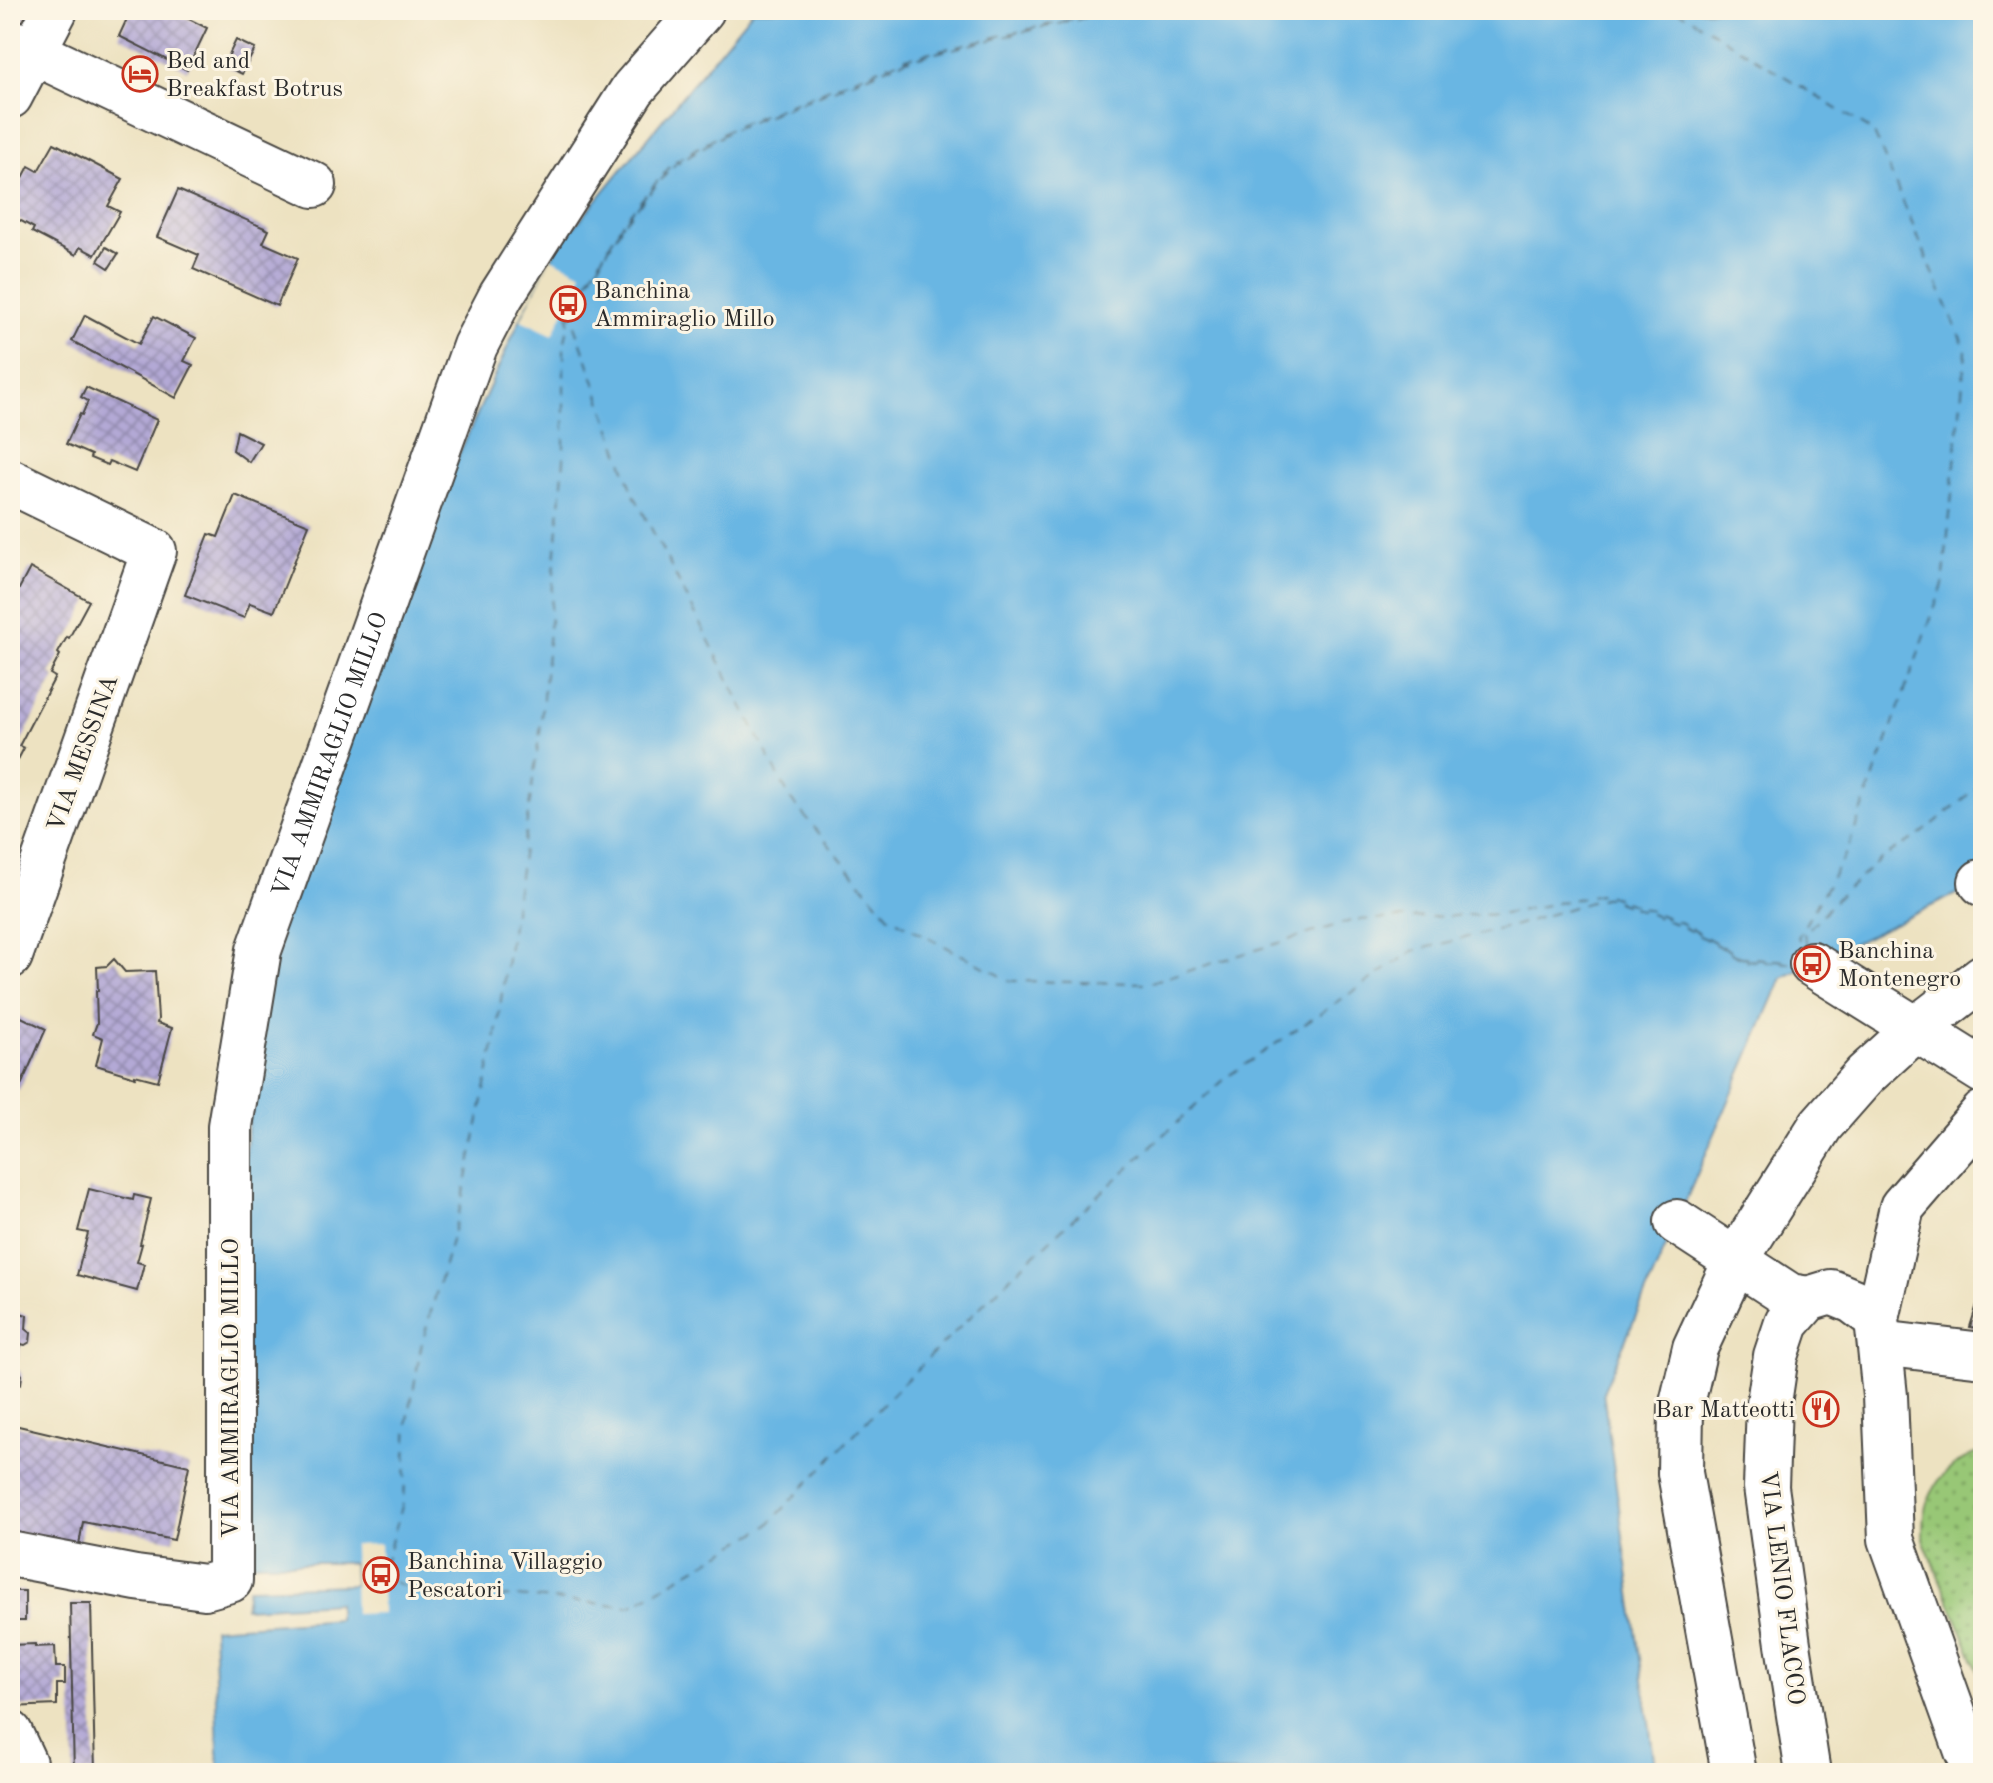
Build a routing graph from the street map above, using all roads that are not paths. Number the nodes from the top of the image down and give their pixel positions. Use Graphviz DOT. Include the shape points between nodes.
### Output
graph roads {
  1 [pos="55,10"];
  2 [pos="702,10"];
  3 [pos="21,47"];
  4 [pos="10,96"];
  5 [pos="314,185"];
  6 [pos="10,481"];
  7 [pos="10,956"];
  8 [pos="1812,964"];
  9 [pos="1983,977"];
  10 [pos="1916,1029"];
  11 [pos="1983,1071"];
  12 [pos="1983,1113"];
  13 [pos="1677,1222"];
  14 [pos="1736,1260"];
  15 [pos="1808,1299"];
  16 [pos="1878,1331"];
  17 [pos="1983,1355"];
  18 [pos="10,1554"];
  19 [pos="10,1733"];
  20 [pos="24,1773"];
  21 [pos="1734,1773"];
  22 [pos="1808,1773"];
  23 [pos="1980,1773"];
  1 -- 3 [label="street"];
  2 -- 18 [label="street, VIA AMMIRAGLIO MILLO" via="633,89 501,296 475,346 259,950 230,1126 230,1580 205,1587"];
  3 -- 4 [label="street"];
  3 -- 5 [label="street"];
  6 -- 7 [label="street, VIA MESSINA" via="154,551"];
  8 -- 10 [label="street"];
  9 -- 10 [label="street"];
  10 -- 11 [label="street"];
  10 -- 14 [label="street" via="1821,1125"];
  12 -- 16 [label="street" via="1902,1207"];
  13 -- 14 [label="street"];
  14 -- 15 [label="street" via="1790,1296"];
  14 -- 21 [label="street" via="1695,1348 1681,1408 1680,1473"];
  15 -- 16 [label="street" via="1831,1292 1853,1301"];
  15 -- 22 [label="street, VIA LENIO FLACCO" via="1787,1323 1776,1356 1766,1487"];
  16 -- 17 [label="street"];
  16 -- 23 [label="street" via="1891,1539 1967,1751"];
  19 -- 20 [label="street"];
}
